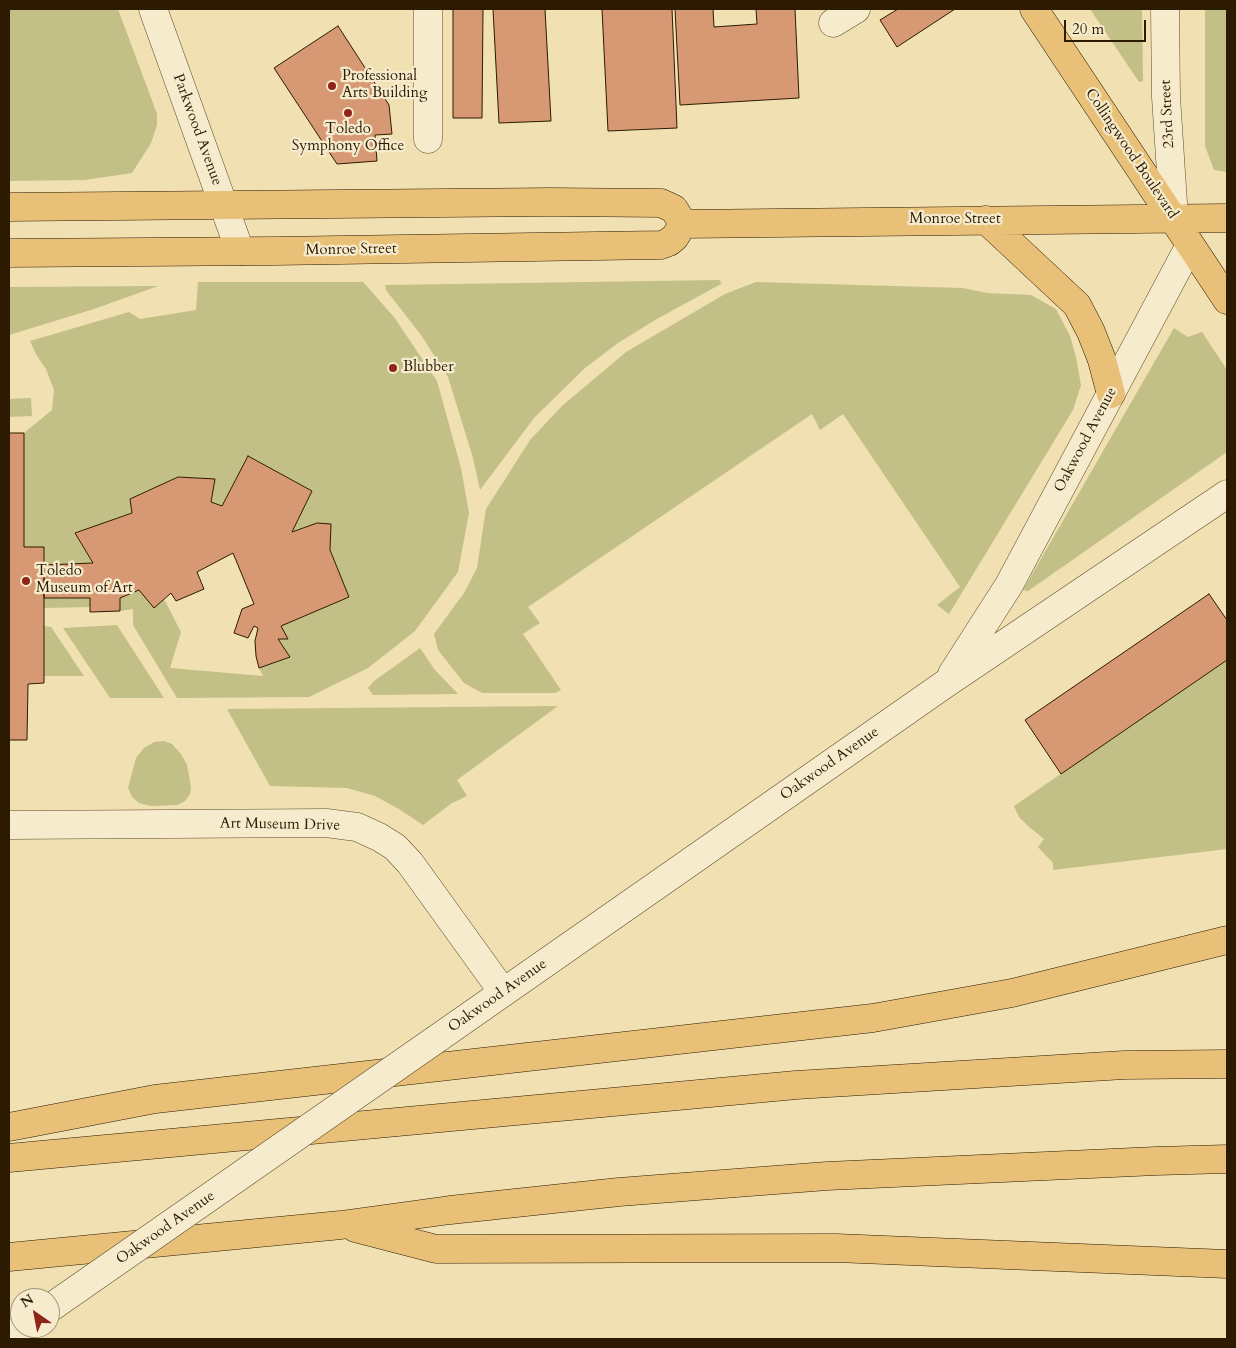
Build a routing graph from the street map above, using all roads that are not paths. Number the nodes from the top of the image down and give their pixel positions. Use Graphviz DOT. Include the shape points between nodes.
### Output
graph roads {
  1 [pos="154,9"];
  2 [pos="428,9"];
  3 [pos="856,9"];
  4 [pos="1034,9"];
  5 [pos="1165,9"];
  6 [pos="833,23"];
  7 [pos="428,139"];
  8 [pos="224,205"];
  9 [pos="9,206"];
  10 [pos="1174,218"];
  11 [pos="1227,218"];
  12 [pos="986,220"];
  13 [pos="683,224"];
  14 [pos="1190,245"];
  15 [pos="240,251"];
  16 [pos="9,253"];
  17 [pos="1227,300"];
  18 [pos="1111,394"];
  19 [pos="1227,494"];
  20 [pos="1227,512"];
  21 [pos="1186,522"];
  22 [pos="946,684"];
  23 [pos="9,825"];
  24 [pos="1227,940"];
  25 [pos="503,992"];
  26 [pos="1227,1064"];
  27 [pos="9,1127"];
  28 [pos="9,1158"];
  29 [pos="1227,1159"];
  30 [pos="341,1224"];
  31 [pos="9,1257"];
  32 [pos="1227,1264"];
  33 [pos="60,1301"];
  1 -- 8 [label="street, Parkwood Avenue"];
  2 -- 7 [label="street"];
  3 -- 6 [label="street"];
  4 -- 10 [label="main road, Collingwood Boulevard"];
  5 -- 10 [label="street, 23rd Street" via="1166,97"];
  8 -- 9 [label="main road"];
  8 -- 13 [label="main road" via="661,203 674,209"];
  8 -- 15 [label="street, Parkwood Avenue"];
  10 -- 11 [label="main road, Monroe Street"];
  10 -- 12 [label="main road, Monroe Street"];
  10 -- 14 [label="main road, Collingwood Boulevard"];
  12 -- 13 [label="main road, Monroe Street"];
  12 -- 18 [label="main road" via="1077,305 1102,360"];
  13 -- 15 [label="main road, Monroe Street" via="675,237 661,245"];
  14 -- 17 [label="main road, Collingwood Boulevard"];
  14 -- 18 [label="street, Oakwood Avenue"];
  15 -- 16 [label="main road, Monroe Street"];
  18 -- 22 [label="street, Oakwood Avenue" via="1009,585"];
  19 -- 21 [label="street, Oakwood Avenue"];
  20 -- 21 [label="street, Oakwood Avenue"];
  21 -- 22 [label="street, Oakwood Avenue"];
  22 -- 25 [label="street, Oakwood Avenue"];
  23 -- 25 [label="street, Art Museum Drive" via="326,823 357,827 395,847 410,863"];
  24 -- 27 [label="main road" via="1012,993 873,1018 155,1099"];
  25 -- 33 [label="street, Oakwood Avenue, bridge"];
  26 -- 28 [label="main road" via="1124,1065 796,1085"];
  29 -- 30 [label="main road" via="777,1180 609,1193"];
  30 -- 31 [label="main road"];
  30 -- 32 [label="main road" via="436,1249 836,1248"];
}
